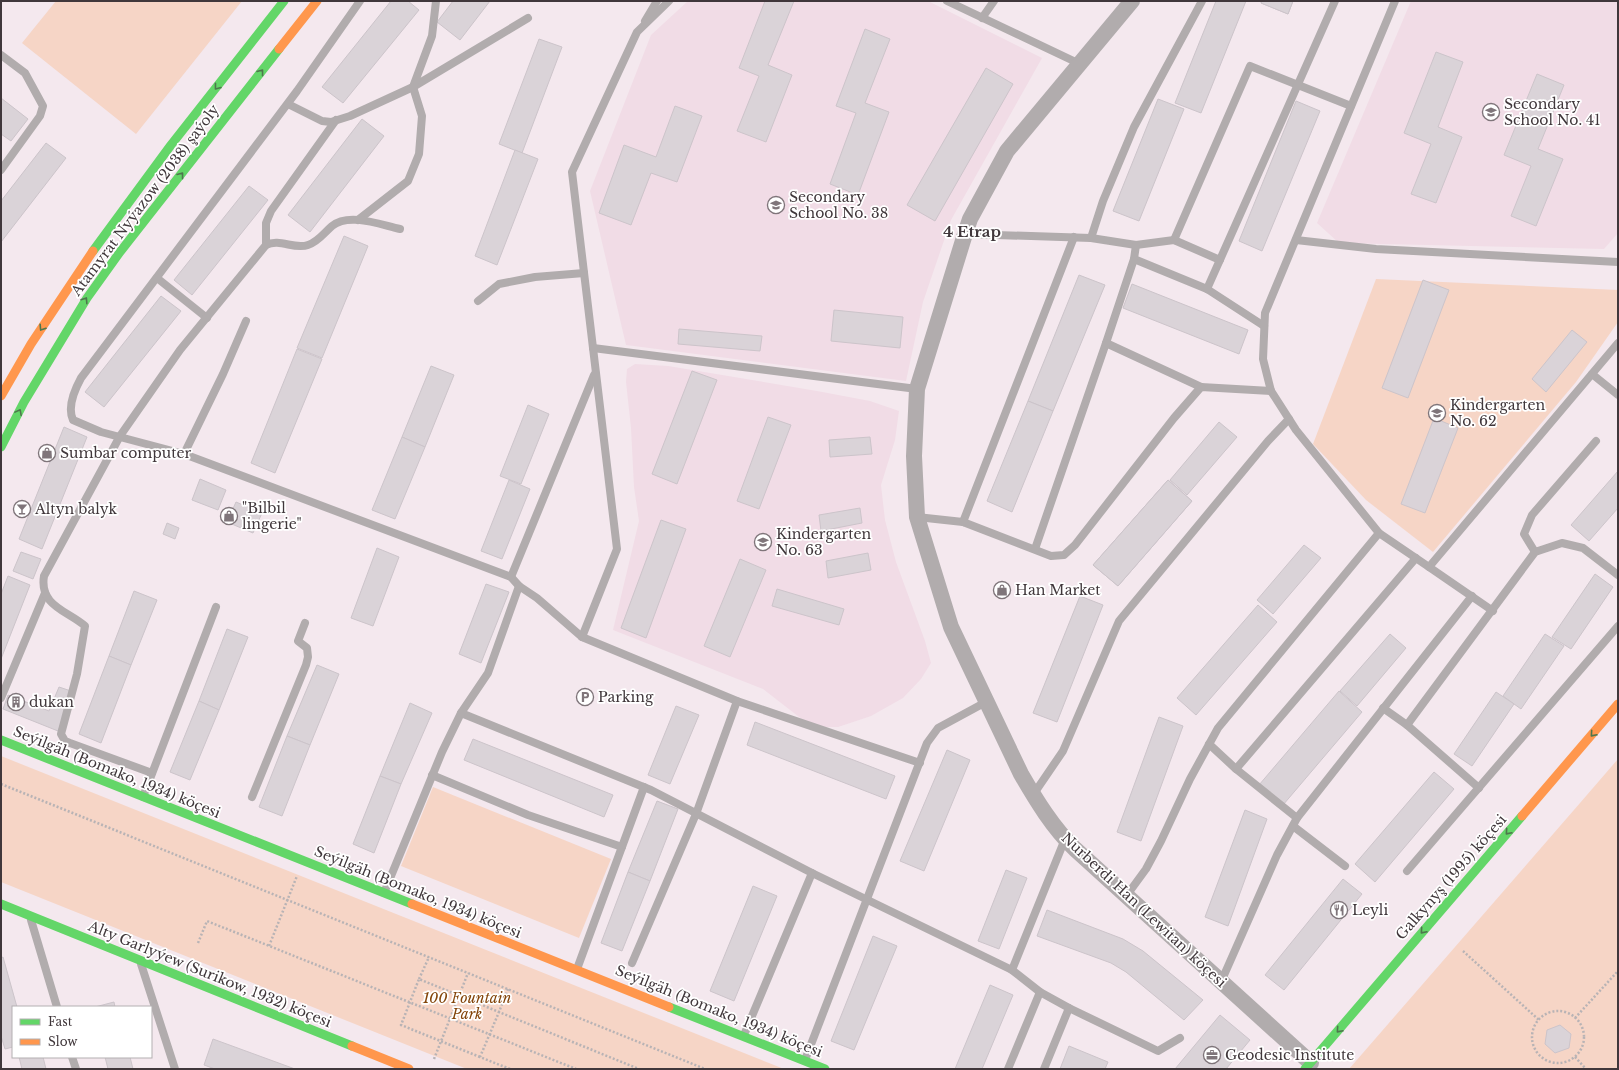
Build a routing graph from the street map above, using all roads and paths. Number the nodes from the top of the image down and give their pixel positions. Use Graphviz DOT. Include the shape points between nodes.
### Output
graph roads {
  1 [pos="284,1"];
  2 [pos="316,1"];
  3 [pos="360,1"];
  4 [pos="436,1"];
  5 [pos="657,1"];
  6 [pos="669,1"];
  7 [pos="949,1"];
  8 [pos="994,1"];
  9 [pos="1132,1"];
  10 [pos="1202,1"];
  11 [pos="1335,1"];
  12 [pos="1395,1"];
  13 [pos="528,18"];
  14 [pos="982,18"];
  15 [pos="637,32"];
  16 [pos="1,55"];
  17 [pos="1080,64"];
  18 [pos="1297,85"];
  19 [pos="413,87"];
  20 [pos="288,104"];
  21 [pos="1351,106"];
  22 [pos="336,120"];
  23 [pos="1,170"];
  24 [pos="358,220"];
  25 [pos="400,229"];
  26 [pos="965,234"];
  27 [pos="1074,237"];
  28 [pos="1091,238"];
  29 [pos="1174,240"];
  30 [pos="1296,240"];
  31 [pos="266,245"];
  32 [pos="1136,245"];
  33 [pos="1134,259"];
  34 [pos="1220,260"];
  35 [pos="1618,262"];
  36 [pos="584,273"];
  37 [pos="157,278"];
  38 [pos="1207,289"];
  39 [pos="478,301"];
  40 [pos="207,318"];
  41 [pos="246,321"];
  42 [pos="1264,326"];
  43 [pos="1106,343"];
  44 [pos="1618,343"];
  45 [pos="593,348"];
  46 [pos="595,374"];
  47 [pos="1592,374"];
  48 [pos="1201,387"];
  49 [pos="918,389"];
  50 [pos="1271,391"];
  51 [pos="1,396"];
  52 [pos="1618,396"];
  53 [pos="1289,419"];
  54 [pos="120,436"];
  55 [pos="1596,441"];
  56 [pos="1,447"];
  57 [pos="184,454"];
  58 [pos="917,517"];
  59 [pos="963,522"];
  60 [pos="1379,533"];
  61 [pos="1034,549"];
  62 [pos="1535,552"];
  63 [pos="1416,558"];
  64 [pos="1429,567"];
  65 [pos="1618,575"];
  66 [pos="511,577"];
  67 [pos="519,586"];
  68 [pos="45,593"];
  69 [pos="1472,596"];
  70 [pos="216,607"];
  71 [pos="1493,611"];
  72 [pos="305,623"];
  73 [pos="1618,626"];
  74 [pos="582,637"];
  75 [pos="1,698"];
  76 [pos="737,701"];
  77 [pos="986,702"];
  78 [pos="1618,704"];
  79 [pos="1384,708"];
  80 [pos="461,713"];
  81 [pos="1407,725"];
  82 [pos="1,740"];
  83 [pos="1209,744"];
  84 [pos="920,763"];
  85 [pos="1236,769"];
  86 [pos="152,773"];
  87 [pos="432,775"];
  88 [pos="1,784"];
  89 [pos="644,787"];
  90 [pos="1479,788"];
  91 [pos="1033,794"];
  92 [pos="143,797"];
  93 [pos="252,797"];
  94 [pos="696,814"];
  95 [pos="1295,822"];
  96 [pos="1065,839"];
  97 [pos="622,847"];
  98 [pos="1345,866"];
  99 [pos="1407,870"];
  100 [pos="298,872"];
  101 [pos="812,873"];
  102 [pos="383,893"];
  103 [pos="1127,896"];
  104 [pos="287,900"];
  105 [pos="867,900"];
  106 [pos="1,904"];
  107 [pos="30,915"];
  108 [pos="198,943"];
  109 [pos="268,946"];
  110 [pos="1463,951"];
  111 [pos="429,957"];
  112 [pos="140,961"];
  113 [pos="632,963"];
  114 [pos="577,970"];
  115 [pos="1012,970"];
  116 [pos="1618,971"];
  117 [pos="468,973"];
  118 [pos="419,979"];
  119 [pos="1221,982"];
  120 [pos="508,989"];
  121 [pos="1040,992"];
  122 [pos="459,996"];
  123 [pos="410,1003"];
  124 [pos="57,1006"];
  125 [pos="1069,1008"];
  126 [pos="499,1012"];
  127 [pos="1576,1018"];
  128 [pos="450,1019"];
  129 [pos="1539,1020"];
  130 [pos="490,1034"];
  131 [pos="744,1035"];
  132 [pos="1180,1038"];
  133 [pos="441,1041"];
  134 [pos="480,1057"];
  135 [pos="1575,1057"];
  136 [pos="72,1058"];
  137 [pos="434,1059"];
  138 [pos="805,1061"];
  139 [pos="1308,1066"];
  140 [pos="76,1069"];
  141 [pos="175,1069"];
  142 [pos="409,1069"];
  143 [pos="510,1069"];
  144 [pos="576,1069"];
  145 [pos="639,1069"];
  146 [pos="705,1069"];
  147 [pos="825,1069"];
  148 [pos="1008,1069"];
  149 [pos="1044,1069"];
  150 [pos="1586,1069"];
  1 -- 51 [label="main road, Atamyrat Nyýazow (2038) şaýoly, one-way" via="107,232 65,292"];
  56 -- 2 [label="main road, Atamyrat Nyýazow (2038) şaýoly, one-way" via="24,402 87,298"];
  3 -- 20 [label="lane"];
  4 -- 19 [label="lane" via="432,36"];
  5 -- 15 [label="lane"];
  6 -- 15 [label="lane"];
  7 -- 14 [label="lane"];
  8 -- 14 [label="lane"];
  9 -- 17 [label="street, Nurberdi Han (Lewitan) köçesi"];
  10 -- 28 [label="lane" via="1134,127 1103,201"];
  11 -- 18 [label="lane"];
  12 -- 21 [label="lane"];
  13 -- 19 [label="lane"];
  14 -- 17 [label="lane"];
  15 -- 36 [label="lane" via="572,172"];
  16 -- 23 [label="lane" via="25,72 43,106 40,116"];
  17 -- 26 [label="street, Nurberdi Han (Lewitan) köçesi" via="1008,152 970,219"];
  18 -- 21 [label="lane"];
  18 -- 29 [label="lane" via="1250,66"];
  18 -- 34 [label="lane"];
  19 -- 22 [label="lane"];
  19 -- 24 [label="lane" via="422,116 420,154 408,181"];
  20 -- 22 [label="lane" via="322,121"];
  20 -- 37 [label="lane"];
  21 -- 30 [label="lane"];
  22 -- 31 [label="lane" via="271,211 266,223"];
  24 -- 25 [label="lane"];
  24 -- 31 [label="lane" via="342,221 333,225 308,245 295,246 277,242"];
  26 -- 27 [label="lane"];
  26 -- 49 [label="street, Nurberdi Han (Lewitan) köçesi"];
  27 -- 28 [label="lane"];
  27 -- 59 [label="lane"];
  28 -- 32 [label="lane"];
  29 -- 32 [label="lane"];
  29 -- 34 [label="lane"];
  30 -- 35 [label="lane" via="1376,249"];
  30 -- 42 [label="lane" via="1265,312"];
  31 -- 40 [label="lane"];
  32 -- 33 [label="lane"];
  33 -- 38 [label="lane"];
  33 -- 43 [label="lane"];
  34 -- 38 [label="lane"];
  36 -- 39 [label="lane" via="535,277 499,284"];
  36 -- 45 [label="lane"];
  37 -- 40 [label="lane"];
  37 -- 54 [label="lane" via="81,378 72,398 73,420 101,432"];
  38 -- 42 [label="lane"];
  40 -- 54 [label="lane" via="180,350"];
  41 -- 57 [label="lane"];
  42 -- 50 [label="lane" via="1263,359"];
  43 -- 48 [label="lane"];
  43 -- 61 [label="lane"];
  44 -- 47 [label="lane"];
  45 -- 46 [label="lane"];
  45 -- 49 [label="lane"];
  46 -- 66 [label="lane"];
  46 -- 74 [label="lane" via="617,549"];
  47 -- 52 [label="lane"];
  47 -- 64 [label="lane"];
  48 -- 50 [label="lane"];
  48 -- 61 [label="lane" via="1075,545 1064,555 1051,556"];
  49 -- 58 [label="street, Nurberdi Han (Lewitan) köçesi" via="914,456"];
  50 -- 53 [label="lane"];
  53 -- 60 [label="lane"];
  53 -- 91 [label="lane" via="1119,622 1063,751"];
  54 -- 57 [label="lane"];
  54 -- 68 [label="lane" via="44,576 42,586"];
  55 -- 62 [label="lane" via="1532,515 1524,534"];
  57 -- 66 [label="lane"];
  58 -- 59 [label="lane"];
  58 -- 77 [label="street, Nurberdi Han (Lewitan) köçesi" via="951,627"];
  59 -- 61 [label="lane"];
  60 -- 63 [label="lane"];
  60 -- 83 [label="lane" via="1232,710"];
  62 -- 65 [label="lane" via="1562,542 1583,548"];
  62 -- 71 [label="lane"];
  63 -- 64 [label="lane"];
  63 -- 85 [label="lane"];
  64 -- 69 [label="lane"];
  66 -- 67 [label="lane"];
  67 -- 74 [label="lane"];
  67 -- 80 [label="lane" via="488,673"];
  68 -- 75 [label="lane"];
  68 -- 86 [label="lane" via="64,614 86,626 62,737 70,744"];
  69 -- 71 [label="lane"];
  69 -- 79 [label="lane"];
  70 -- 86 [label="lane"];
  71 -- 81 [label="lane"];
  72 -- 93 [label="lane" via="298,641 307,648 306,665"];
  73 -- 90 [label="lane"];
  74 -- 76 [label="lane"];
  76 -- 84 [label="lane"];
  76 -- 94 [label="lane"];
  77 -- 84 [label="lane" via="938,728 927,743"];
  77 -- 91 [label="street, Nurberdi Han (Lewitan) köçesi" via="1020,774"];
  78 -- 139 [label="main road, Galkynyş (1995) köçesi, one-way"];
  79 -- 81 [label="lane"];
  79 -- 95 [label="lane"];
  80 -- 87 [label="lane"];
  80 -- 89 [label="lane"];
  81 -- 90 [label="lane"];
  82 -- 92 [label="main road, Seýilgäh (Bomako, 1934) köçesi"];
  83 -- 85 [label="lane"];
  83 -- 103 [label="lane" via="1146,869"];
  84 -- 105 [label="lane"];
  85 -- 95 [label="lane"];
  86 -- 92 [label="lane"];
  87 -- 97 [label="lane" via="528,815"];
  87 -- 102 [label="lane"];
  88 -- 104 [label="path"];
  89 -- 94 [label="lane"];
  89 -- 97 [label="lane"];
  90 -- 99 [label="lane"];
  91 -- 96 [label="street, Nurberdi Han (Lewitan) köçesi"];
  92 -- 102 [label="main road, Seýilgäh (Bomako, 1934) köçesi"];
  94 -- 101 [label="lane"];
  94 -- 113 [label="lane"];
  95 -- 98 [label="lane"];
  95 -- 119 [label="lane" via="1277,855"];
  96 -- 103 [label="street, Nurberdi Han (Lewitan) köçesi"];
  96 -- 115 [label="lane"];
  97 -- 114 [label="lane"];
  100 -- 104 [label="path"];
  101 -- 105 [label="lane"];
  101 -- 131 [label="lane"];
  102 -- 114 [label="main road, Seýilgäh (Bomako, 1934) köçesi"];
  103 -- 119 [label="street, Nurberdi Han (Lewitan) köçesi"];
  104 -- 109 [label="path"];
  104 -- 111 [label="path"];
  105 -- 115 [label="lane"];
  105 -- 138 [label="lane"];
  106 -- 107 [label="main road, Alty Garlyýew (Surikow, 1932) köçesi"];
  107 -- 112 [label="main road, Alty Garlyýew (Surikow, 1932) köçesi"];
  107 -- 124 [label="lane"];
  108 -- 109 [label="path" via="207,921"];
  109 -- 123 [label="path"];
  110 -- 129 [label="path"];
  111 -- 117 [label="path"];
  111 -- 118 [label="path"];
  112 -- 141 [label="lane"];
  112 -- 142 [label="main road, Alty Garlyýew (Surikow, 1932) köçesi"];
  114 -- 131 [label="main road, Seýilgäh (Bomako, 1934) köçesi"];
  115 -- 121 [label="lane"];
  116 -- 127 [label="path"];
  117 -- 120 [label="path"];
  117 -- 122 [label="path"];
  118 -- 122 [label="path"];
  118 -- 123 [label="path"];
  119 -- 139 [label="street, Nurberdi Han (Lewitan) köçesi"];
  120 -- 126 [label="path"];
  120 -- 146 [label="path"];
  121 -- 125 [label="lane"];
  121 -- 148 [label="lane"];
  122 -- 126 [label="path"];
  122 -- 128 [label="path"];
  123 -- 128 [label="path"];
  123 -- 133 [label="path" via="401,1025"];
  125 -- 132 [label="lane" via="1158,1051"];
  125 -- 149 [label="lane"];
  126 -- 130 [label="path"];
  126 -- 145 [label="path"];
  127 -- 129 [label="path" via="1569,1014 1554,1012"];
  127 -- 135 [label="path" via="1584,1037 1580,1051"];
  128 -- 130 [label="path"];
  128 -- 133 [label="path"];
  129 -- 135 [label="path" via="1533,1037 1534,1045 1541,1057 1555,1063 1569,1061"];
  130 -- 134 [label="path"];
  130 -- 144 [label="path"];
  131 -- 138 [label="main road, Seýilgäh (Bomako, 1934) köçesi"];
  133 -- 134 [label="path"];
  133 -- 137 [label="path"];
  134 -- 143 [label="path"];
  135 -- 150 [label="path"];
  136 -- 140 [label="lane"];
  138 -- 147 [label="main road, Seýilgäh (Bomako, 1934) köçesi"];
}
